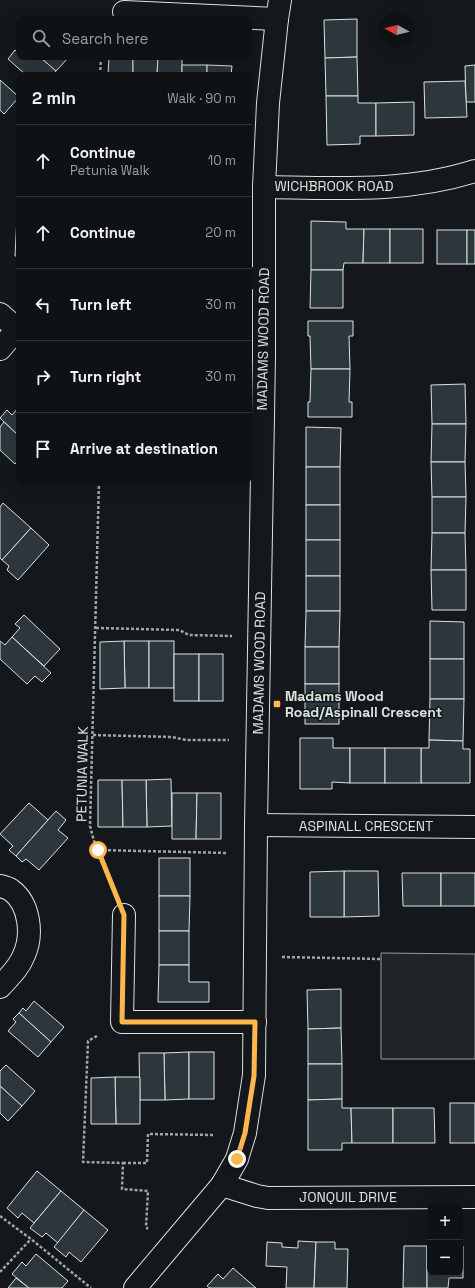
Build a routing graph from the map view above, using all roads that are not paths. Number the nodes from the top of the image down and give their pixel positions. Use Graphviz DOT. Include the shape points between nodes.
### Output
graph roads {
  1 [pos="148,6"];
  2 [pos="278,10"];
  3 [pos="124,12"];
  4 [pos="475,171"];
  5 [pos="264,187"];
  6 [pos="256,278"];
  7 [pos="0,314"];
  8 [pos="16,326"];
  9 [pos="16,330"];
  10 [pos="0,349"];
  11 [pos="256,825"];
  12 [pos="475,826"];
  13 [pos="0,886"];
  14 [pos="124,915"];
  15 [pos="0,987"];
  16 [pos="255,1022"];
  17 [pos="222,1185"];
  18 [pos="475,1197"];
  19 [pos="135,1288"];
  1 -- 2 [label="street"];
  1 -- 3 [label="street"];
  2 -- 5 [label="street, MADAMS WOOD ROAD" via="268,103"];
  4 -- 5 [label="street, WICHBROOK ROAD" via="403,186 358,189"];
  5 -- 6 [label="street, MADAMS WOOD ROAD"];
  6 -- 11 [label="street, MADAMS WOOD ROAD" via="259,636"];
  7 -- 8 [label="street"];
  9 -- 10 [label="street"];
  11 -- 12 [label="street, ASPINALL CRESCENT"];
  11 -- 16 [label="street, MADAMS WOOD ROAD"];
  13 -- 15 [label="street" via="11,890 22,902 28,917 29,939 24,956 15,971"];
  14 -- 16 [label="street" via="122,1022"];
  16 -- 17 [label="street, MADAMS WOOD ROAD" via="254,1076 245,1133 237,1159"];
  17 -- 18 [label="street, JONQUIL DRIVE" via="268,1198"];
  17 -- 19 [label="street, MADAMS WOOD ROAD"];
}
